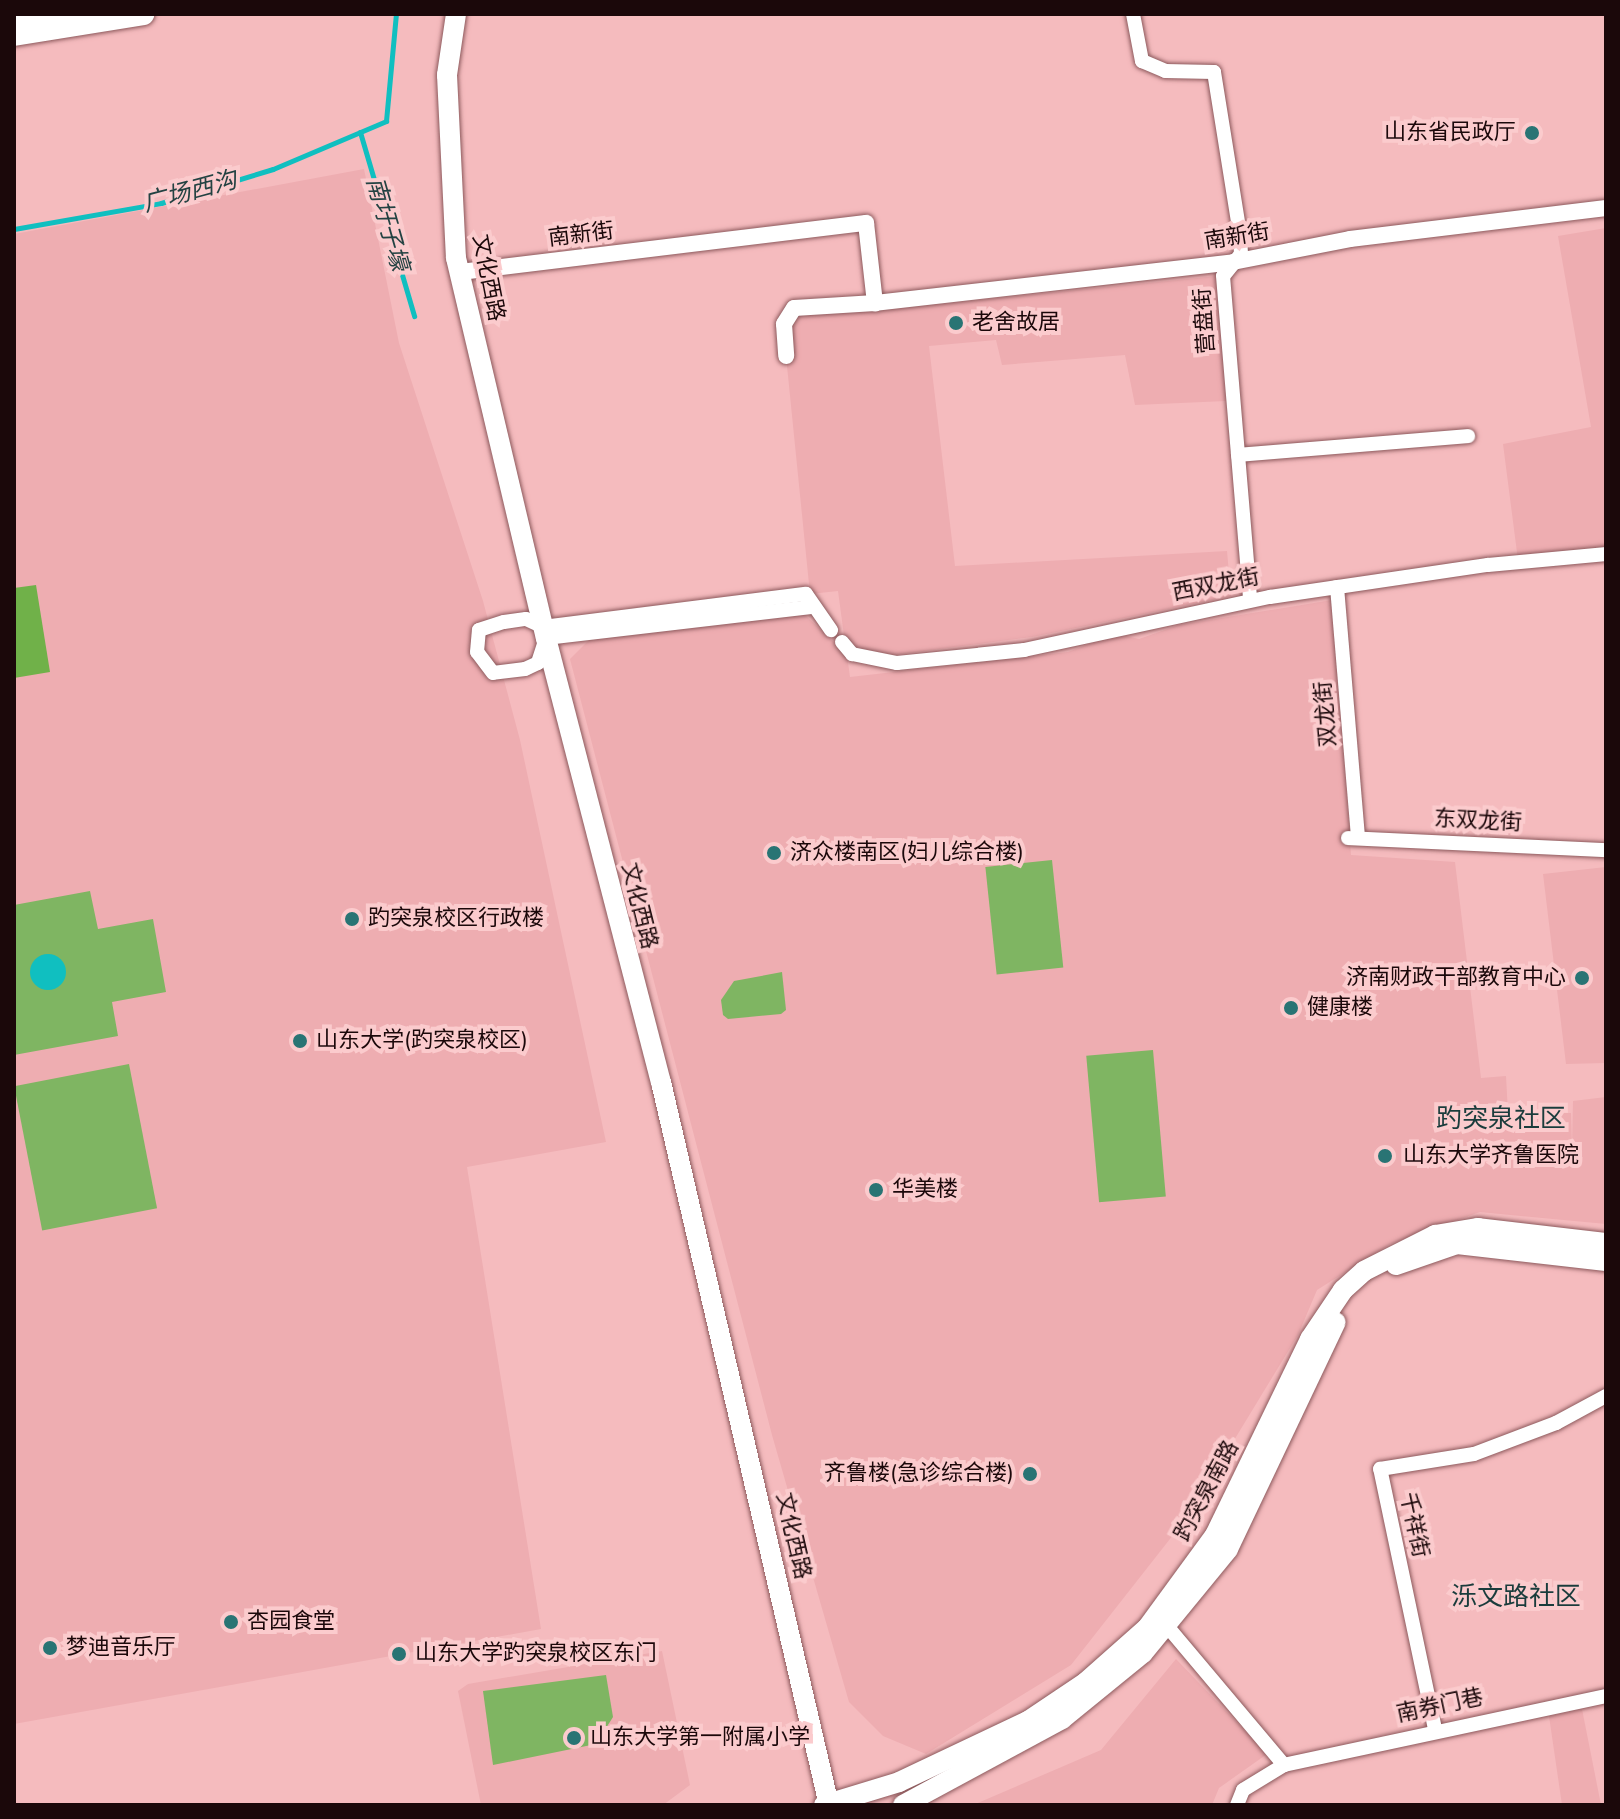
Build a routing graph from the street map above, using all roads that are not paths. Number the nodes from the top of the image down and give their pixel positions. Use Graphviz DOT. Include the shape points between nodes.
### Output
graph roads {
  1 [pos="68,14"];
  2 [pos="143,14"];
  3 [pos="456,14"];
  4 [pos="1133,14"];
  5 [pos="14,24"];
  6 [pos="14,35"];
  7 [pos="1606,208"];
  8 [pos="1233,262"];
  9 [pos="460,272"];
  10 [pos="875,303"];
  11 [pos="786,356"];
  12 [pos="1468,436"];
  13 [pos="1238,455"];
  14 [pos="1606,554"];
  15 [pos="1337,587"];
  16 [pos="1250,600"];
  17 [pos="533,626"];
  18 [pos="1353,837"];
  19 [pos="1606,850"];
  20 [pos="1606,1243"];
  21 [pos="1606,1261"];
  22 [pos="1606,1396"];
  23 [pos="1167,1626"];
  24 [pos="1606,1696"];
  25 [pos="1435,1729"];
  26 [pos="1284,1765"];
  27 [pos="827,1805"];
  28 [pos="903,1805"];
  29 [pos="1237,1805"];
  1 -- 5 [label="main road"];
  2 -- 6 [label="main road"];
  3 -- 9 [label="main road, 文化西路" via="447,75"];
  4 -- 8 [label="street, 营盘街" via="1142,61 1165,71 1214,72 1240,235 1241,254"];
  7 -- 8 [label="street, 南新街" via="1350,239"];
  8 -- 10 [label="street, 南新街"];
  8 -- 13 [label="street, 营盘街" via="1223,276"];
  9 -- 10 [label="street, 南新街" via="866,223"];
  9 -- 17 [label="main road, 文化西路"];
  10 -- 11 [label="street, 南新街" via="794,308 784,324"];
  12 -- 13 [label="street"];
  13 -- 16 [label="street, 营盘街"];
  14 -- 15 [label="street, 西双龙街"];
  15 -- 16 [label="street, 西双龙街"];
  15 -- 18 [label="street, 双龙街"];
  16 -- 17 [label="street, 西双龙街" via="1024,650 897,663 852,654 811,607"];
  17 -- 17 [label="street, 西双龙街" via="532,666 493,673 476,652 479,630"];
  17 -- 27 [label="main road, 文化西路" via="661,1082"];
  18 -- 19 [label="street, 东双龙街"];
  20 -- 27 [label="main road, 趵突泉南路" via="1478,1228 1435,1235 1364,1271 1343,1290 1310,1339 1215,1535 1147,1628 1086,1682 1028,1721 899,1782"];
  21 -- 23 [label="main road, 趵突泉南路" via="1457,1244 1401,1262 1360,1288 1310,1368 1228,1549"];
  22 -- 25 [label="street, 千祥街" via="1556,1423 1474,1454 1380,1469"];
  23 -- 26 [label="street"];
  23 -- 28 [label="main road, 趵突泉南路" via="1143,1653 1062,1719"];
  24 -- 25 [label="street, 南券门巷"];
  25 -- 26 [label="street, 南券门巷"];
  26 -- 29 [label="street, 南券门巷" via="1243,1790"];
}
